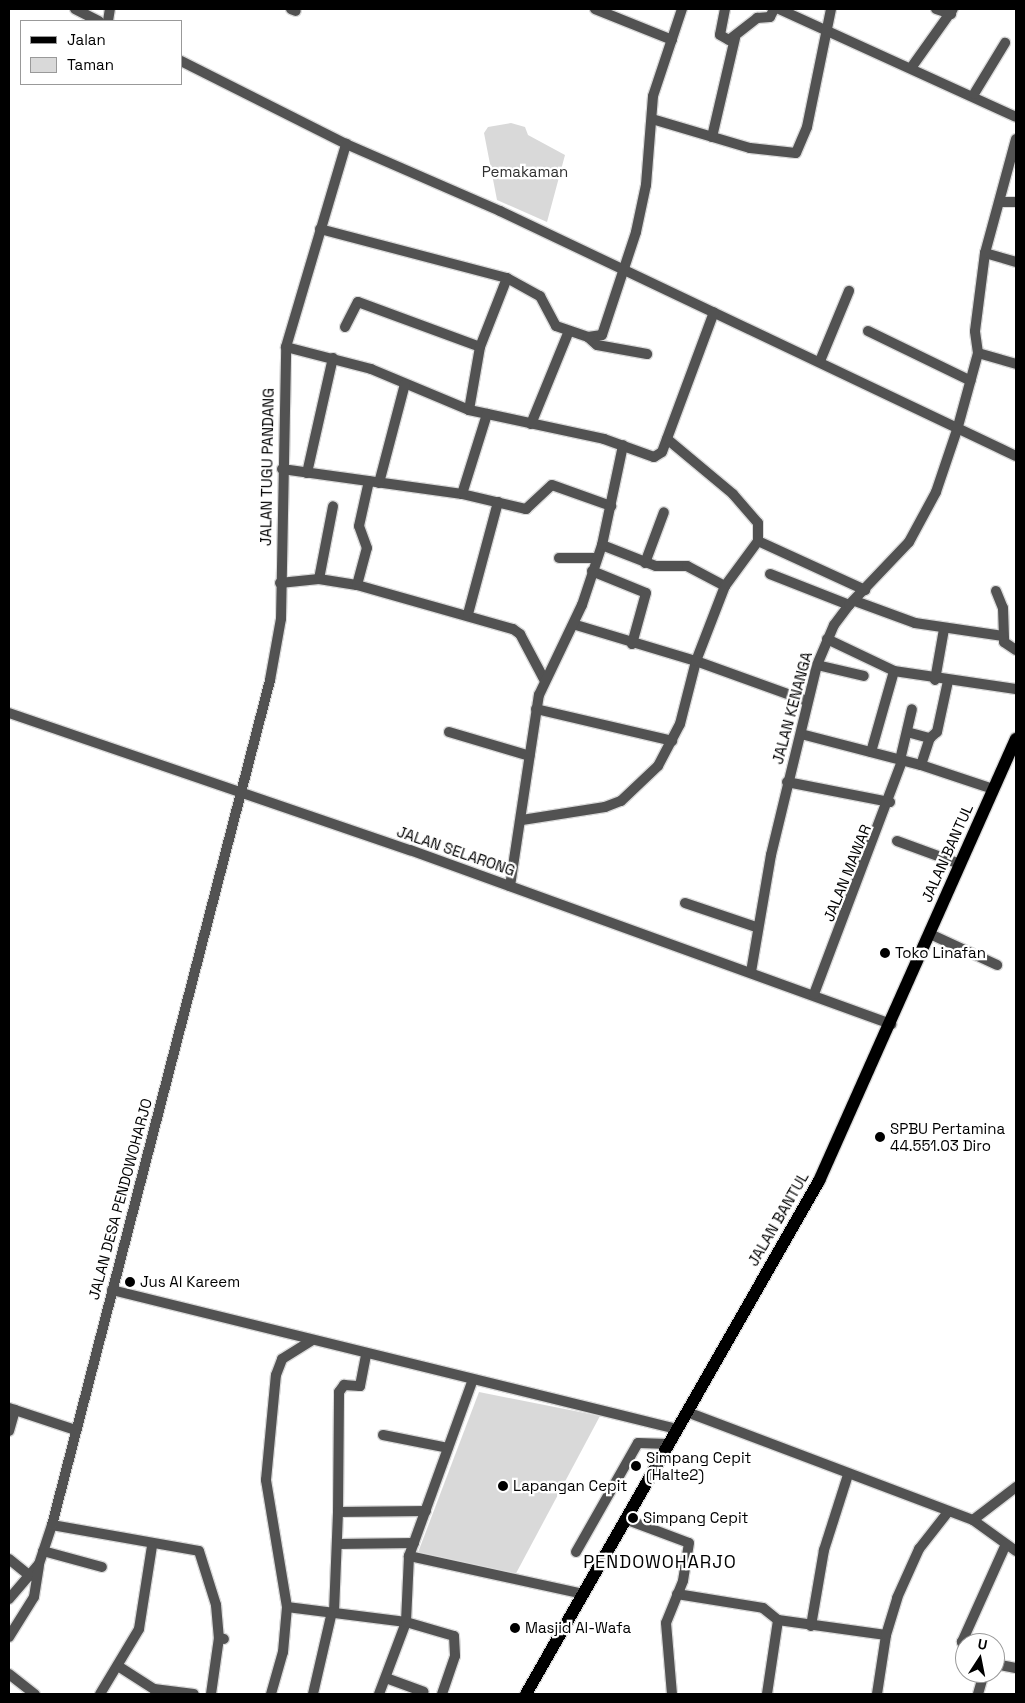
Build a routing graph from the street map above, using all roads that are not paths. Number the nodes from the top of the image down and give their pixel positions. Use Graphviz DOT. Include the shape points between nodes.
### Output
graph roads {
  1 [pos="74,9"];
  2 [pos="595,9"];
  3 [pos="682,9"];
  4 [pos="725,9"];
  5 [pos="774,9"];
  6 [pos="779,9"];
  7 [pos="831,9"];
  8 [pos="936,9"];
  9 [pos="952,11"];
  10 [pos="97,20"];
  11 [pos="825,32"];
  12 [pos="735,38"];
  13 [pos="672,40"];
  14 [pos="1005,43"];
  15 [pos="182,62"];
  16 [pos="911,68"];
  17 [pos="974,94"];
  18 [pos="1016,117"];
  19 [pos="652,119"];
  20 [pos="712,137"];
  21 [pos="1016,138"];
  22 [pos="346,144"];
  23 [pos="1000,202"];
  24 [pos="1016,202"];
  25 [pos="320,229"];
  26 [pos="985,253"];
  27 [pos="1016,262"];
  28 [pos="625,271"];
  29 [pos="507,278"];
  30 [pos="849,291"];
  31 [pos="714,312"];
  32 [pos="345,327"];
  33 [pos="569,331"];
  34 [pos="868,331"];
  35 [pos="588,337"];
  36 [pos="286,347"];
  37 [pos="480,347"];
  38 [pos="978,353"];
  39 [pos="647,354"];
  40 [pos="333,358"];
  41 [pos="820,361"];
  42 [pos="1016,364"];
  43 [pos="972,381"];
  44 [pos="405,384"];
  45 [pos="469,410"];
  46 [pos="488,414"];
  47 [pos="531,424"];
  48 [pos="957,430"];
  49 [pos="667,439"];
  50 [pos="623,445"];
  51 [pos="1016,456"];
  52 [pos="282,469"];
  53 [pos="307,473"];
  54 [pos="374,482"];
  55 [pos="462,494"];
  56 [pos="498,502"];
  57 [pos="333,506"];
  58 [pos="611,506"];
  59 [pos="664,512"];
  60 [pos="758,541"];
  61 [pos="602,545"];
  62 [pos="559,558"];
  63 [pos="596,558"];
  64 [pos="645,563"];
  65 [pos="592,571"];
  66 [pos="770,574"];
  67 [pos="319,579"];
  68 [pos="280,583"];
  69 [pos="357,585"];
  70 [pos="725,586"];
  71 [pos="865,590"];
  72 [pos="996,591"];
  73 [pos="852,603"];
  74 [pos="468,614"];
  75 [pos="576,625"];
  76 [pos="944,629"];
  77 [pos="1003,636"];
  78 [pos="827,639"];
  79 [pos="632,644"];
  80 [pos="1016,650"];
  81 [pos="696,661"];
  82 [pos="817,665"];
  83 [pos="894,671"];
  84 [pos="864,676"];
  85 [pos="935,680"];
  86 [pos="545,681"];
  87 [pos="948,682"];
  88 [pos="1016,689"];
  89 [pos="807,701"];
  90 [pos="536,709"];
  91 [pos="912,709"];
  92 [pos="9,713"];
  93 [pos="449,732"];
  94 [pos="907,732"];
  95 [pos="801,734"];
  96 [pos="930,738"];
  97 [pos="1016,739"];
  98 [pos="672,741"];
  99 [pos="871,752"];
  100 [pos="1013,754"];
  101 [pos="530,756"];
  102 [pos="901,760"];
  103 [pos="921,765"];
  104 [pos="787,782"];
  105 [pos="993,789"];
  106 [pos="241,796"];
  107 [pos="890,802"];
  108 [pos="522,820"];
  109 [pos="898,841"];
  110 [pos="960,864"];
  111 [pos="510,886"];
  112 [pos="685,904"];
  113 [pos="756,927"];
  114 [pos="930,934"];
  115 [pos="997,965"];
  116 [pos="751,972"];
  117 [pos="814,994"];
  118 [pos="891,1024"];
  119 [pos="112,1290"];
  120 [pos="311,1341"];
  121 [pos="366,1355"];
  122 [pos="472,1382"];
  123 [pos="12,1409"];
  124 [pos="687,1412"];
  125 [pos="677,1429"];
  126 [pos="75,1430"];
  127 [pos="9,1431"];
  128 [pos="383,1435"];
  129 [pos="669,1444"];
  130 [pos="448,1448"];
  131 [pos="848,1475"];
  132 [pos="1016,1487"];
  133 [pos="426,1511"];
  134 [pos="338,1512"];
  135 [pos="948,1512"];
  136 [pos="625,1519"];
  137 [pos="973,1520"];
  138 [pos="52,1525"];
  139 [pos="414,1543"];
  140 [pos="337,1544"];
  141 [pos="1006,1544"];
  142 [pos="152,1546"];
  143 [pos="1016,1551"];
  144 [pos="43,1552"];
  145 [pos="576,1552"];
  146 [pos="409,1556"];
  147 [pos="9,1559"];
  148 [pos="39,1564"];
  149 [pos="102,1567"];
  150 [pos="30,1576"];
  151 [pos="584,1594"];
  152 [pos="677,1594"];
  153 [pos="9,1599"];
  154 [pos="287,1607"];
  155 [pos="333,1612"];
  156 [pos="778,1620"];
  157 [pos="406,1622"];
  158 [pos="811,1626"];
  159 [pos="966,1633"];
  160 [pos="886,1635"];
  161 [pos="9,1637"];
  162 [pos="1016,1661"];
  163 [pos="118,1666"];
  164 [pos="1016,1668"];
  165 [pos="9,1674"];
  166 [pos="386,1678"];
  167 [pos="424,1692"];
  168 [pos="35,1694"];
  169 [pos="100,1694"];
  170 [pos="194,1694"];
  171 [pos="212,1694"];
  172 [pos="271,1694"];
  173 [pos="313,1694"];
  174 [pos="379,1694"];
  175 [pos="442,1694"];
  176 [pos="526,1694"];
  177 [pos="672,1694"];
  178 [pos="767,1694"];
  179 [pos="877,1694"];
  1 -- 10 [label="street"];
  2 -- 13 [label="street"];
  3 -- 13 [label="street"];
  4 -- 12 [label="street" via="720,35 726,40"];
  5 -- 12 [label="street" via="770,17 757,18"];
  6 -- 11 [label="street"];
  7 -- 11 [label="street"];
  8 -- 9 [label="street"];
  9 -- 16 [label="street"];
  11 -- 16 [label="street"];
  11 -- 20 [label="street" via="807,127 796,153 784,155"];
  12 -- 20 [label="street"];
  13 -- 19 [label="street" via="657,76"];
  14 -- 17 [label="street"];
  15 -- 22 [label="street"];
  16 -- 17 [label="street"];
  17 -- 18 [label="street"];
  19 -- 20 [label="street"];
  19 -- 28 [label="street" via="646,185"];
  21 -- 23 [label="street, JALAN KENANGA"];
  22 -- 25 [label="street, JALAN TUGU PANDANG"];
  22 -- 28 [label="street"];
  23 -- 24 [label="street"];
  23 -- 26 [label="street, JALAN KENANGA"];
  25 -- 29 [label="street"];
  25 -- 36 [label="street, JALAN TUGU PANDANG"];
  26 -- 27 [label="street"];
  26 -- 38 [label="street, JALAN KENANGA" via="976,331"];
  28 -- 31 [label="street"];
  28 -- 35 [label="street" via="604,331"];
  29 -- 33 [label="street" via="537,293 552,323"];
  29 -- 37 [label="street"];
  30 -- 41 [label="street"];
  31 -- 41 [label="street"];
  31 -- 49 [label="street"];
  32 -- 37 [label="street" via="358,302"];
  33 -- 35 [label="street"];
  33 -- 47 [label="street"];
  34 -- 43 [label="street"];
  35 -- 39 [label="street" via="596,345"];
  36 -- 40 [label="street"];
  36 -- 52 [label="street, JALAN TUGU PANDANG"];
  37 -- 45 [label="street"];
  38 -- 42 [label="street"];
  38 -- 43 [label="street, JALAN KENANGA"];
  40 -- 44 [label="street"];
  40 -- 53 [label="street"];
  41 -- 48 [label="street"];
  43 -- 48 [label="street, JALAN KENANGA"];
  44 -- 45 [label="street"];
  44 -- 54 [label="street"];
  45 -- 46 [label="street"];
  46 -- 47 [label="street"];
  46 -- 55 [label="street"];
  47 -- 50 [label="street"];
  48 -- 51 [label="street"];
  48 -- 71 [label="street, JALAN KENANGA" via="925,515 909,542"];
  49 -- 50 [label="street" via="660,455 654,457"];
  49 -- 60 [label="street" via="733,494 758,523"];
  50 -- 58 [label="street"];
  52 -- 53 [label="street"];
  52 -- 68 [label="street, JALAN TUGU PANDANG"];
  53 -- 54 [label="street"];
  54 -- 55 [label="street"];
  54 -- 69 [label="street" via="360,526 367,548"];
  55 -- 56 [label="street"];
  56 -- 58 [label="street" via="532,508 552,485"];
  56 -- 74 [label="street"];
  57 -- 67 [label="street"];
  58 -- 61 [label="street"];
  59 -- 64 [label="street"];
  60 -- 70 [label="street"];
  60 -- 71 [label="street"];
  61 -- 63 [label="street"];
  61 -- 64 [label="street"];
  62 -- 63 [label="street"];
  63 -- 65 [label="street"];
  64 -- 70 [label="street" via="687,566"];
  65 -- 75 [label="street"];
  65 -- 79 [label="street" via="646,593"];
  66 -- 73 [label="street"];
  67 -- 68 [label="street"];
  67 -- 69 [label="street"];
  68 -- 106 [label="street, JALAN TUGU PANDANG" via="277,648"];
  69 -- 74 [label="street"];
  70 -- 81 [label="street"];
  71 -- 73 [label="street, JALAN KENANGA"];
  72 -- 77 [label="street" via="1003,608"];
  73 -- 76 [label="street"];
  73 -- 78 [label="street, JALAN KENANGA"];
  74 -- 86 [label="street" via="517,631"];
  75 -- 79 [label="street"];
  75 -- 86 [label="street"];
  76 -- 77 [label="street"];
  76 -- 85 [label="street"];
  77 -- 80 [label="street" via="1006,645"];
  78 -- 82 [label="street, JALAN KENANGA"];
  78 -- 83 [label="street"];
  79 -- 81 [label="street"];
  81 -- 89 [label="street"];
  81 -- 98 [label="street"];
  82 -- 84 [label="street"];
  82 -- 89 [label="street, JALAN KENANGA"];
  83 -- 85 [label="street"];
  83 -- 99 [label="street"];
  85 -- 87 [label="street"];
  86 -- 90 [label="street"];
  87 -- 88 [label="street"];
  87 -- 96 [label="street" via="937,732"];
  89 -- 95 [label="street, JALAN KENANGA"];
  90 -- 98 [label="street"];
  90 -- 101 [label="street"];
  91 -- 94 [label="street, JALAN MAWAR"];
  92 -- 106 [label="street, JALAN SELARONG"];
  93 -- 101 [label="street"];
  94 -- 96 [label="street"];
  94 -- 102 [label="street, JALAN MAWAR"];
  95 -- 99 [label="street"];
  95 -- 104 [label="street, JALAN KENANGA"];
  96 -- 103 [label="street"];
  97 -- 100 [label="main road, JALAN BANTUL"];
  98 -- 108 [label="street" via="658,766 621,801"];
  99 -- 102 [label="street"];
  100 -- 105 [label="main road, JALAN BANTUL"];
  101 -- 108 [label="street"];
  102 -- 103 [label="street"];
  102 -- 107 [label="street, JALAN MAWAR"];
  103 -- 105 [label="street"];
  104 -- 107 [label="street"];
  104 -- 113 [label="street, JALAN KENANGA"];
  105 -- 110 [label="main road, JALAN BANTUL"];
  106 -- 111 [label="street, JALAN SELARONG"];
  106 -- 119 [label="street, JALAN DESA PENDOWOHARJO"];
  107 -- 117 [label="street, JALAN MAWAR"];
  108 -- 111 [label="street"];
  109 -- 110 [label="street"];
  110 -- 114 [label="main road, JALAN BANTUL"];
  111 -- 116 [label="street, JALAN SELARONG"];
  112 -- 113 [label="street"];
  113 -- 116 [label="street, JALAN KENANGA"];
  114 -- 115 [label="street"];
  114 -- 118 [label="main road, JALAN BANTUL"];
  116 -- 117 [label="street, JALAN SELARONG"];
  117 -- 118 [label="street, JALAN SELARONG"];
  118 -- 124 [label="main road, JALAN BANTUL" via="819,1181"];
  119 -- 120 [label="street"];
  119 -- 126 [label="street, JALAN DESA PENDOWOHARJO"];
  120 -- 121 [label="street"];
  120 -- 154 [label="street" via="279,1362 267,1460 266,1480"];
  121 -- 122 [label="street"];
  121 -- 134 [label="street" via="360,1386 344,1385 339,1392"];
  122 -- 125 [label="street"];
  122 -- 130 [label="street"];
  123 -- 126 [label="street"];
  123 -- 127 [label="street"];
  124 -- 125 [label="main road, JALAN BANTUL"];
  124 -- 131 [label="street"];
  125 -- 129 [label="main road, JALAN BANTUL"];
  126 -- 138 [label="street, JALAN DESA PENDOWOHARJO"];
  128 -- 130 [label="street"];
  129 -- 136 [label="main road, JALAN BANTUL"];
  129 -- 145 [label="street" via="638,1443"];
  130 -- 133 [label="street"];
  131 -- 135 [label="street"];
  131 -- 158 [label="street" via="824,1550"];
  132 -- 137 [label="street"];
  133 -- 134 [label="street" via="397,1508"];
  133 -- 139 [label="street"];
  134 -- 140 [label="street"];
  135 -- 137 [label="street"];
  135 -- 160 [label="street" via="912,1561"];
  136 -- 151 [label="main road, JALAN BANTUL"];
  136 -- 152 [label="street" via="689,1541"];
  137 -- 141 [label="street"];
  138 -- 142 [label="street"];
  138 -- 144 [label="street, JALAN DESA PENDOWOHARJO"];
  139 -- 140 [label="street"];
  139 -- 146 [label="street"];
  140 -- 155 [label="street"];
  141 -- 143 [label="street"];
  141 -- 159 [label="street"];
  142 -- 163 [label="street" via="144,1615"];
  142 -- 171 [label="street" via="202,1554 221,1638"];
  144 -- 148 [label="street, JALAN DESA PENDOWOHARJO"];
  144 -- 149 [label="street"];
  146 -- 151 [label="street"];
  146 -- 157 [label="street"];
  147 -- 150 [label="street"];
  148 -- 150 [label="street, JALAN DESA PENDOWOHARJO"];
  148 -- 161 [label="street" via="34,1597"];
  150 -- 153 [label="street, JALAN DESA PENDOWOHARJO"];
  151 -- 176 [label="main road, JALAN BANTUL"];
  152 -- 156 [label="street" via="763,1608"];
  152 -- 177 [label="street" via="666,1623"];
  154 -- 155 [label="street"];
  154 -- 172 [label="street" via="283,1652"];
  155 -- 157 [label="street"];
  155 -- 173 [label="street"];
  156 -- 158 [label="street"];
  156 -- 178 [label="street"];
  157 -- 166 [label="street"];
  157 -- 175 [label="street" via="457,1639"];
  158 -- 160 [label="street"];
  160 -- 179 [label="street"];
  162 -- 164 [label="street"];
  163 -- 169 [label="street"];
  163 -- 170 [label="street" via="154,1689"];
  165 -- 168 [label="street"];
  166 -- 167 [label="street"];
  166 -- 174 [label="street"];
}
